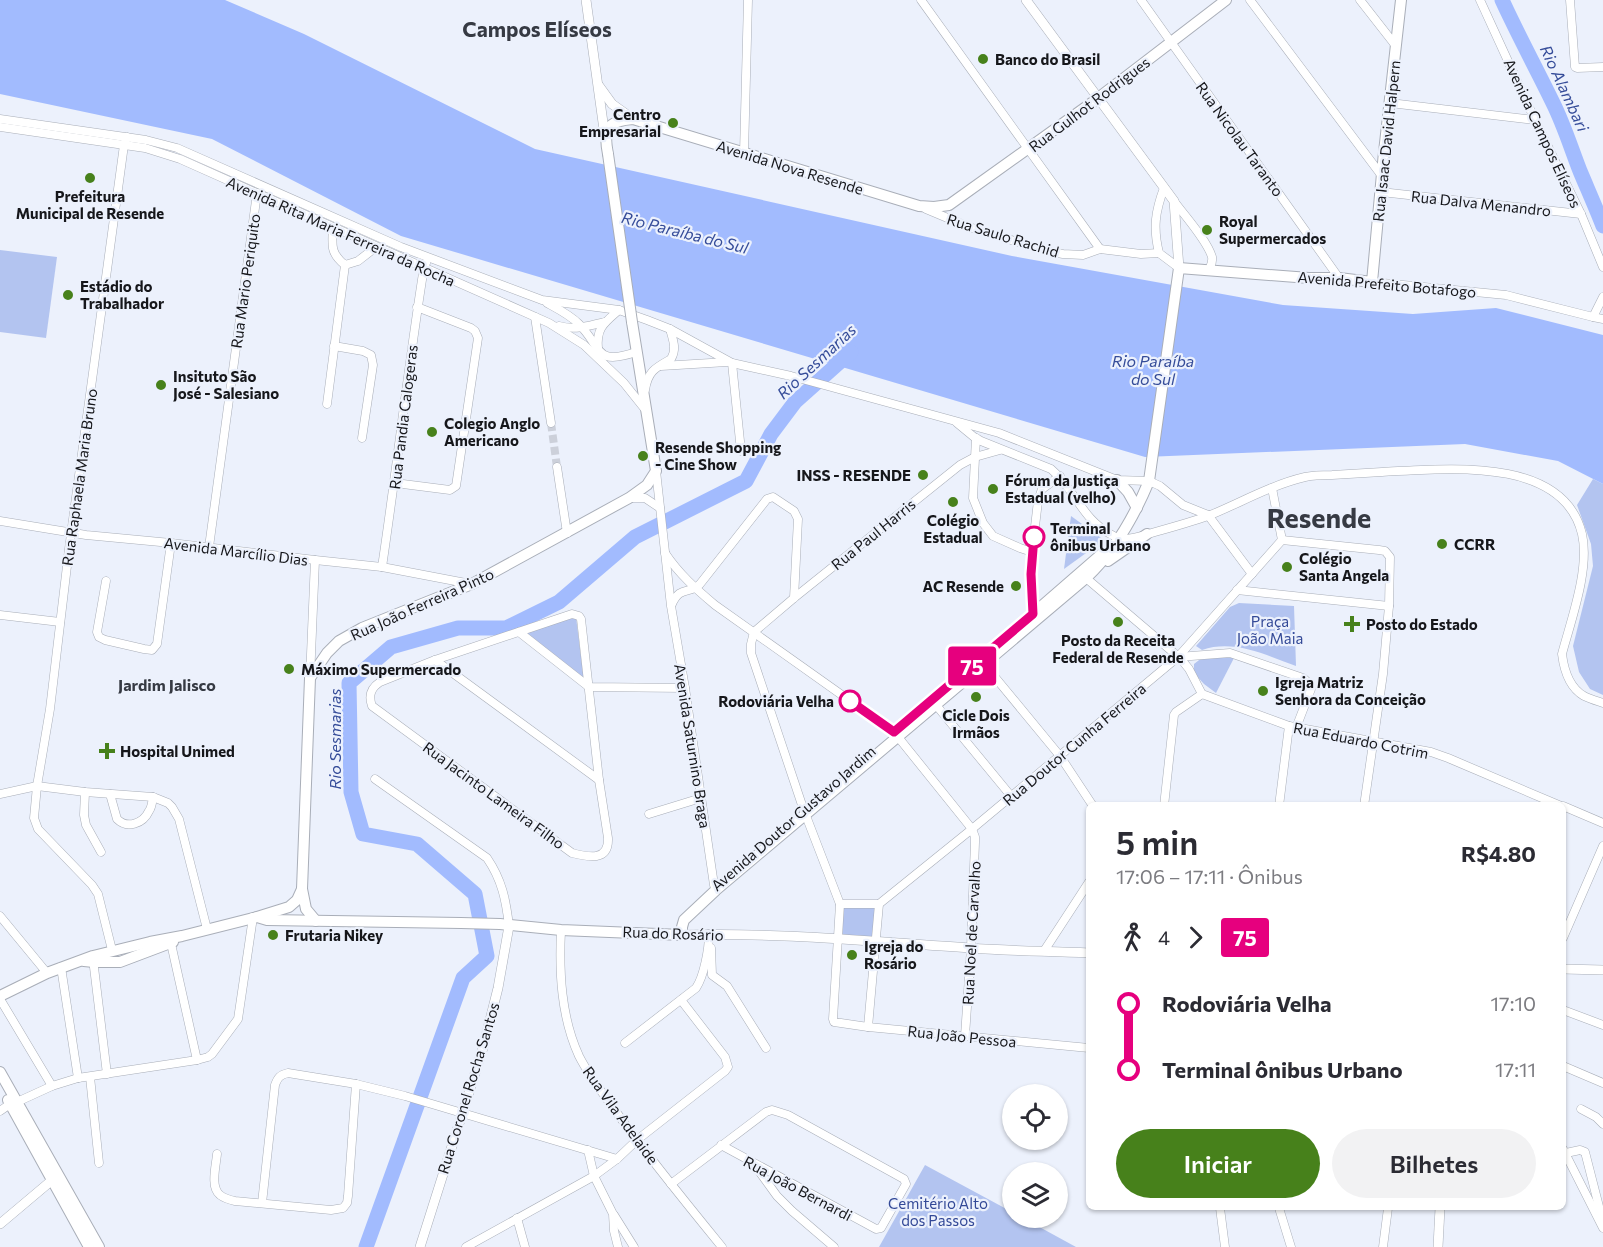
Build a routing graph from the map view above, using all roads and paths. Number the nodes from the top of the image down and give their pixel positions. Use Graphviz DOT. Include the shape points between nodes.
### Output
graph roads {
  1 [pos="586,0"];
  2 [pos="748,0"];
  3 [pos="921,0"];
  4 [pos="1026,0"];
  5 [pos="1141,0"];
  6 [pos="1226,0"];
  7 [pos="1250,0"];
  8 [pos="1360,0"];
  9 [pos="1401,0"];
  10 [pos="1480,0"];
  11 [pos="1570,0"];
  12 [pos="1172,42"];
  13 [pos="1396,46"];
  14 [pos="1603,67"];
  15 [pos="597,84"];
  16 [pos="1097,98"];
  17 [pos="1390,103"];
  18 [pos="0,119"];
  19 [pos="633,119"];
  20 [pos="1535,120"];
  21 [pos="0,127"];
  22 [pos="126,141"];
  23 [pos="606,142"];
  24 [pos="1028,149"];
  25 [pos="744,153"];
  26 [pos="1382,176"];
  27 [pos="1164,188"];
  28 [pos="1381,192"];
  29 [pos="257,193"];
  30 [pos="1174,201"];
  31 [pos="949,205"];
  32 [pos="919,206"];
  33 [pos="1581,214"];
  34 [pos="333,227"];
  35 [pos="376,247"];
  36 [pos="1100,249"];
  37 [pos="1159,253"];
  38 [pos="428,258"];
  39 [pos="345,265"];
  40 [pos="424,267"];
  41 [pos="1603,267"];
  42 [pos="1179,268"];
  43 [pos="1209,270"];
  44 [pos="1339,278"];
  45 [pos="1372,282"];
  46 [pos="1603,297"];
  47 [pos="542,300"];
  48 [pos="417,307"];
  49 [pos="619,310"];
  50 [pos="535,317"];
  51 [pos="1593,317"];
  52 [pos="1603,319"];
  53 [pos="605,322"];
  54 [pos="549,323"];
  55 [pos="582,328"];
  56 [pos="670,330"];
  57 [pos="334,346"];
  58 [pos="598,349"];
  59 [pos="636,352"];
  60 [pos="730,362"];
  61 [pos="659,366"];
  62 [pos="644,398"];
  63 [pos="327,405"];
  64 [pos="646,411"];
  65 [pos="956,422"];
  66 [pos="551,423"];
  67 [pos="999,433"];
  68 [pos="362,438"];
  69 [pos="976,438"];
  70 [pos="996,448"];
  71 [pos="741,451"];
  72 [pos="975,457"];
  73 [pos="557,467"];
  74 [pos="656,471"];
  75 [pos="1060,476"];
  76 [pos="1117,480"];
  77 [pos="1149,481"];
  78 [pos="395,483"];
  79 [pos="1272,488"];
  80 [pos="629,498"];
  81 [pos="1137,508"];
  82 [pos="660,511"];
  83 [pos="1208,515"];
  84 [pos="0,521"];
  85 [pos="71,532"];
  86 [pos="567,533"];
  87 [pos="1147,534"];
  88 [pos="1118,540"];
  89 [pos="1282,540"];
  90 [pos="171,543"];
  91 [pos="209,547"];
  92 [pos="664,550"];
  93 [pos="1032,552"];
  94 [pos="315,560"];
  95 [pos="382,567"];
  96 [pos="1098,568"];
  97 [pos="1252,574"];
  98 [pos="1086,578"];
  99 [pos="106,581"];
  100 [pos="472,584"];
  101 [pos="696,589"];
  102 [pos="1237,590"];
  103 [pos="794,598"];
  104 [pos="671,606"];
  105 [pos="1389,606"];
  106 [pos="0,615"];
  107 [pos="1035,617"];
  108 [pos="60,622"];
  109 [pos="519,632"];
  110 [pos="754,632"];
  111 [pos="1178,657"];
  112 [pos="435,660"];
  113 [pos="982,662"];
  114 [pos="310,678"];
  115 [pos="589,687"];
  116 [pos="686,688"];
  117 [pos="1202,694"];
  118 [pos="1603,703"];
  119 [pos="936,705"];
  120 [pos="1293,727"];
  121 [pos="896,734"];
  122 [pos="1373,741"];
  123 [pos="1060,756"];
  124 [pos="375,779"];
  125 [pos="599,780"];
  126 [pos="37,786"];
  127 [pos="85,792"];
  128 [pos="0,794"];
  129 [pos="110,794"];
  130 [pos="1011,796"];
  131 [pos="153,797"];
  132 [pos="701,798"];
  133 [pos="1090,802"];
  134 [pos="1164,802"];
  135 [pos="1280,802"];
  136 [pos="1365,802"];
  137 [pos="1552,802"];
  138 [pos="1566,808"];
  139 [pos="805,811"];
  140 [pos="649,814"];
  141 [pos="1603,823"];
  142 [pos="972,829"];
  143 [pos="1603,846"];
  144 [pos="100,852"];
  145 [pos="1086,887"];
  146 [pos="715,888"];
  147 [pos="302,889"];
  148 [pos="840,904"];
  149 [pos="879,904"];
  150 [pos="0,916"];
  151 [pos="255,917"];
  152 [pos="316,921"];
  153 [pos="505,925"];
  154 [pos="207,929"];
  155 [pos="561,930"];
  156 [pos="1566,931"];
  157 [pos="663,934"];
  158 [pos="682,935"];
  159 [pos="709,938"];
  160 [pos="837,938"];
  161 [pos="170,940"];
  162 [pos="876,940"];
  163 [pos="971,948"];
  164 [pos="114,950"];
  165 [pos="1044,951"];
  166 [pos="1086,953"];
  167 [pos="93,959"];
  168 [pos="120,962"];
  169 [pos="61,967"];
  170 [pos="1566,969"];
  171 [pos="1603,970"];
  172 [pos="47,973"];
  173 [pos="0,998"];
  174 [pos="681,1000"];
  175 [pos="1566,1011"];
  176 [pos="1603,1025"];
  177 [pos="868,1027"];
  178 [pos="965,1036"];
  179 [pos="625,1043"];
  180 [pos="766,1048"];
  181 [pos="1086,1048"];
  182 [pos="197,1060"];
  183 [pos="1566,1067"];
  184 [pos="0,1072"];
  185 [pos="107,1074"];
  186 [pos="90,1077"];
  187 [pos="78,1078"];
  188 [pos="1603,1083"];
  189 [pos="356,1084"];
  190 [pos="0,1086"];
  191 [pos="52,1086"];
  192 [pos="14,1103"];
  193 [pos="1581,1109"];
  194 [pos="0,1111"];
  195 [pos="462,1113"];
  196 [pos="1603,1124"];
  197 [pos="637,1140"];
  198 [pos="721,1145"];
  199 [pos="588,1150"];
  200 [pos="1566,1151"];
  201 [pos="217,1155"];
  202 [pos="1566,1155"];
  203 [pos="617,1159"];
  204 [pos="99,1163"];
  205 [pos="753,1164"];
  206 [pos="594,1176"];
  207 [pos="55,1178"];
  208 [pos="671,1184"];
  209 [pos="262,1203"];
  210 [pos="1220,1210"];
  211 [pos="1282,1210"];
  212 [pos="1388,1210"];
  213 [pos="1440,1210"];
  214 [pos="613,1214"];
  215 [pos="517,1218"];
  216 [pos="1603,1222"];
  217 [pos="0,1224"];
  218 [pos="1603,1228"];
  219 [pos="89,1247"];
  220 [pos="99,1247"];
  221 [pos="420,1247"];
  222 [pos="466,1247"];
  223 [pos="525,1247"];
  224 [pos="618,1247"];
  225 [pos="634,1247"];
  226 [pos="722,1247"];
  227 [pos="834,1247"];
  228 [pos="1225,1247"];
  229 [pos="1290,1247"];
  230 [pos="1383,1247"];
  231 [pos="1438,1247"];
  1 -- 15 [label="street"];
  2 -- 25 [label="street"];
  3 -- 24 [label="street"];
  4 -- 16 [label="street"];
  5 -- 12 [label="street, Rua Nicolau Taranto"];
  6 -- 12 [label="main road, Rua Gulhot Rodrigues"];
  7 -- 26 [label="street"];
  8 -- 13 [label="street"];
  9 -- 13 [label="main road, Rua Isaac David Halpern"];
  10 -- 20 [label="street, Avenida Campos Elíseos"];
  11 -- 14 [label="street" via="1577,68"];
  12 -- 16 [label="main road, Rua Gulhot Rodrigues"];
  12 -- 44 [label="street, Rua Nicolau Taranto"];
  13 -- 17 [label="main road, Rua Isaac David Halpern"];
  15 -- 19 [label="street" via="612,104"];
  15 -- 23 [label="street"];
  16 -- 24 [label="main road, Rua Gulhot Rodrigues"];
  16 -- 27 [label="street"];
  17 -- 20 [label="street"];
  17 -- 26 [label="main road, Rua Isaac David Halpern"];
  18 -- 22 [label="street, Avenida Rita Maria Ferreira da Rocha"];
  19 -- 23 [label="main road" via="612,123"];
  19 -- 25 [label="main road, Avenida Nova Resende"];
  20 -- 33 [label="street, Avenida Campos Elíseos"];
  21 -- 22 [label="street, Avenida Rita Maria Ferreira da Rocha"];
  22 -- 29 [label="street, Avenida Rita Maria Ferreira da Rocha" via="180,159"];
  22 -- 38 [label="street, Avenida Rita Maria Ferreira da Rocha" via="146,140 177,148"];
  22 -- 85 [label="street, Rua Raphaela Maria Bruno"];
  23 -- 59 [label="main road, bridge"];
  24 -- 31 [label="main road, Rua Gulhot Rodrigues"];
  24 -- 36 [label="street"];
  25 -- 32 [label="main road, Avenida Nova Resende"];
  26 -- 28 [label="main road, Rua Isaac David Halpern"];
  27 -- 30 [label="street"];
  27 -- 37 [label="street" via="1155,215"];
  28 -- 33 [label="street, Rua Dalva Menandro"];
  28 -- 45 [label="main road, Rua Isaac David Halpern"];
  29 -- 34 [label="street, Avenida Rita Maria Ferreira da Rocha"];
  29 -- 91 [label="street, Rua Mario Periquito"];
  30 -- 42 [label="street"];
  30 -- 43 [label="street" via="1211,255"];
  31 -- 32 [label="main road, Avenida Nova Resende"];
  32 -- 36 [label="street, Rua Saulo Rachid" via="969,227 1047,251 1083,255"];
  33 -- 41 [label="street, Avenida Campos Elíseos"];
  34 -- 35 [label="street, Avenida Rita Maria Ferreira da Rocha"];
  34 -- 39 [label="street" via="332,247"];
  35 -- 39 [label="street" via="358,261"];
  35 -- 40 [label="street, Avenida Rita Maria Ferreira da Rocha"];
  36 -- 37 [label="street, Rua Saulo Rachid"];
  37 -- 42 [label="street"];
  38 -- 40 [label="street, Rua Pandia Calogeras"];
  38 -- 47 [label="street, Avenida Rita Maria Ferreira da Rocha"];
  39 -- 57 [label="street"];
  40 -- 48 [label="street, Rua Pandia Calogeras"];
  40 -- 50 [label="street, Avenida Rita Maria Ferreira da Rocha"];
  42 -- 43 [label="main road, Avenida Prefeito Botafogo"];
  42 -- 77 [label="main road, Avenida Doutor Gustavo Jardim"];
  43 -- 44 [label="main road, Avenida Prefeito Botafogo"];
  44 -- 45 [label="main road, Avenida Prefeito Botafogo"];
  45 -- 51 [label="street, Avenida Prefeito Botafogo" via="1506,295"];
  46 -- 51 [label="street"];
  47 -- 49 [label="street, Avenida Rita Maria Ferreira da Rocha"];
  47 -- 55 [label="street"];
  48 -- 78 [label="street, Rua Pandia Calogeras"];
  48 -- 78 [label="street" via="471,328 478,338 456,486 450,490"];
  49 -- 53 [label="street"];
  49 -- 56 [label="street, Avenida Rita Maria Ferreira da Rocha"];
  50 -- 54 [label="street, Avenida Rita Maria Ferreira da Rocha"];
  50 -- 66 [label="street"];
  51 -- 52 [label="street"];
  53 -- 55 [label="street"];
  53 -- 58 [label="street" via="598,333"];
  54 -- 55 [label="street"];
  54 -- 64 [label="street, Avenida Rita Maria Ferreira da Rocha" via="595,355"];
  55 -- 58 [label="street"];
  56 -- 60 [label="street, Avenida Rita Maria Ferreira da Rocha"];
  56 -- 61 [label="street" via="675,344 673,356"];
  57 -- 63 [label="street"];
  57 -- 68 [label="street" via="371,355 373,365"];
  58 -- 59 [label="street" via="611,358"];
  59 -- 62 [label="main road"];
  60 -- 61 [label="street"];
  60 -- 65 [label="street"];
  60 -- 71 [label="street"];
  61 -- 62 [label="street" via="649,375"];
  62 -- 64 [label="main road"];
  64 -- 74 [label="main road"];
  65 -- 67 [label="street"];
  65 -- 69 [label="street"];
  67 -- 70 [label="street" via="993,438"];
  67 -- 76 [label="street"];
  69 -- 70 [label="street"];
  69 -- 72 [label="street"];
  70 -- 72 [label="street, Rua Paul Harris"];
  70 -- 75 [label="street"];
  72 -- 93 [label="street" via="973,498 983,523 993,536"];
  72 -- 103 [label="street, Rua Paul Harris"];
  73 -- 86 [label="street"];
  74 -- 80 [label="main road, Rua João Ferreira Pinto" via="647,485"];
  74 -- 82 [label="street, Avenida Saturnino Braga"];
  75 -- 88 [label="street" via="1089,519"];
  75 -- 93 [label="street" via="1039,494"];
  76 -- 77 [label="street"];
  76 -- 81 [label="main road"];
  77 -- 81 [label="main road, Avenida Doutor Gustavo Jardim"];
  77 -- 83 [label="street" via="1184,505"];
  78 -- 95 [label="street, Rua Pandia Calogeras"];
  79 -- 83 [label="street"];
  79 -- 89 [label="street"];
  79 -- 118 [label="street" via="1312,476 1458,468 1512,476 1549,488 1570,507 1582,535 1584,552 1581,582 1562,654 1564,666 1576,690"];
  80 -- 82 [label="street" via="645,498"];
  80 -- 86 [label="main road, Rua João Ferreira Pinto"];
  81 -- 88 [label="main road, Avenida Doutor Gustavo Jardim"];
  82 -- 92 [label="street, Avenida Saturnino Braga"];
  83 -- 87 [label="street"];
  83 -- 97 [label="street"];
  84 -- 85 [label="street, Avenida Marcílio Dias"];
  85 -- 90 [label="street, Avenida Marcílio Dias"];
  85 -- 108 [label="street, Rua Raphaela Maria Bruno"];
  86 -- 100 [label="main road, Rua João Ferreira Pinto"];
  87 -- 88 [label="street"];
  87 -- 96 [label="main road"];
  88 -- 96 [label="main road, Avenida Doutor Gustavo Jardim"];
  88 -- 107 [label="main road, Avenida Doutor Gustavo Jardim"];
  89 -- 97 [label="street, Rua Doutor Cunha Ferreira"];
  89 -- 105 [label="street" via="1385,551 1391,561"];
  90 -- 91 [label="street, Avenida Marcílio Dias"];
  90 -- 99 [label="street" via="157,644 152,650 99,637"];
  91 -- 94 [label="street, Avenida Marcílio Dias"];
  92 -- 101 [label="street"];
  92 -- 104 [label="street, Avenida Saturnino Braga"];
  93 -- 107 [label="street"];
  94 -- 95 [label="street, Avenida Marcílio Dias"];
  94 -- 114 [label="street"];
  95 -- 100 [label="street, Avenida Marcílio Dias"];
  96 -- 98 [label="main road, Avenida Doutor Gustavo Jardim"];
  97 -- 102 [label="street, Rua Doutor Cunha Ferreira"];
  98 -- 107 [label="main road, Avenida Doutor Gustavo Jardim"];
  98 -- 111 [label="street"];
  100 -- 114 [label="main road, Rua João Ferreira Pinto" via="339,641"];
  101 -- 103 [label="street" via="767,499 773,497 794,511 798,519"];
  101 -- 104 [label="street" via="681,592"];
  101 -- 110 [label="street"];
  102 -- 105 [label="street"];
  102 -- 111 [label="street, Rua Doutor Cunha Ferreira"];
  103 -- 110 [label="street, Rua Paul Harris"];
  104 -- 116 [label="street, Avenida Saturnino Braga"];
  105 -- 122 [label="street"];
  106 -- 108 [label="street"];
  107 -- 113 [label="main road, Avenida Doutor Gustavo Jardim"];
  108 -- 126 [label="street, Rua Raphaela Maria Bruno"];
  109 -- 112 [label="street"];
  109 -- 115 [label="street"];
  109 -- 115 [label="street, Rua Jacinto Lameira Filho" via="572,614 579,616"];
  110 -- 121 [label="street"];
  110 -- 139 [label="street" via="754,663"];
  111 -- 117 [label="street"];
  111 -- 120 [label="street" via="1230,653 1299,676 1309,683 1310,692"];
  111 -- 123 [label="street, Rua Doutor Cunha Ferreira"];
  112 -- 125 [label="street"];
  112 -- 125 [label="street, Rua Jacinto Lameira Filho" via="374,686 372,706 572,853 595,857 608,847"];
  113 -- 119 [label="main road, Avenida Doutor Gustavo Jardim"];
  113 -- 121 [label="main road, Avenida Doutor Gustavo Jardim"];
  113 -- 123 [label="street"];
  114 -- 147 [label="main road"];
  115 -- 116 [label="street"];
  115 -- 125 [label="street, Rua Jacinto Lameira Filho"];
  116 -- 132 [label="street, Avenida Saturnino Braga"];
  117 -- 120 [label="street, Rua Eduardo Cotrim"];
  117 -- 134 [label="street" via="1174,715"];
  119 -- 121 [label="main road, Avenida Doutor Gustavo Jardim"];
  119 -- 130 [label="street"];
  120 -- 122 [label="street, Rua Eduardo Cotrim"];
  120 -- 135 [label="street"];
  121 -- 139 [label="main road, Avenida Doutor Gustavo Jardim"];
  121 -- 142 [label="street"];
  122 -- 136 [label="street"];
  122 -- 137 [label="street, Rua Eduardo Cotrim" via="1431,752"];
  123 -- 130 [label="street, Rua Doutor Cunha Ferreira"];
  123 -- 133 [label="street"];
  124 -- 153 [label="street" via="487,858 507,902"];
  126 -- 127 [label="street"];
  126 -- 128 [label="street"];
  126 -- 164 [label="street, Rua Raphaela Maria Bruno" via="34,818 38,829 93,885"];
  127 -- 129 [label="street"];
  127 -- 144 [label="street" via="86,825"];
  129 -- 131 [label="street"];
  129 -- 131 [label="street" via="117,819 126,825 145,818"];
  130 -- 142 [label="street, Rua Doutor Cunha Ferreira"];
  131 -- 154 [label="street" via="168,803 178,819"];
  132 -- 140 [label="street"];
  132 -- 146 [label="street, Avenida Saturnino Braga"];
  138 -- 141 [label="street, Rua Eduardo Cotrim"];
  139 -- 146 [label="main road, Avenida Doutor Gustavo Jardim"];
  139 -- 148 [label="street"];
  142 -- 149 [label="street, Rua Doutor Cunha Ferreira"];
  142 -- 163 [label="street, Rua Noel de Carvalho" via="975,842"];
  143 -- 156 [label="street"];
  145 -- 165 [label="street"];
  146 -- 157 [label="main road, Avenida Doutor Gustavo Jardim"];
  146 -- 158 [label="main road, Avenida Doutor Gustavo Jardim" via="684,920"];
  147 -- 151 [label="main road" via="289,907"];
  147 -- 152 [label="main road" via="306,909"];
  148 -- 149 [label="street"];
  148 -- 160 [label="street"];
  149 -- 162 [label="street"];
  150 -- 172 [label="street"];
  151 -- 152 [label="main road, Rua do Rosário"];
  151 -- 154 [label="main road"];
  151 -- 182 [label="street" via="238,1019 212,1054"];
  152 -- 153 [label="main road, Rua do Rosário"];
  153 -- 155 [label="main road, Rua do Rosário"];
  153 -- 195 [label="street, Rua Coronel Rocha Santos" via="498,988"];
  154 -- 161 [label="main road"];
  155 -- 157 [label="main road, Rua do Rosário"];
  155 -- 197 [label="street, Rua Vila Adelaide" via="561,992 579,1056"];
  157 -- 158 [label="main road, Rua do Rosário"];
  158 -- 159 [label="street, Rua do Rosário"];
  159 -- 160 [label="street, Rua do Rosário"];
  159 -- 174 [label="street" via="699,984"];
  159 -- 180 [label="street" via="712,975 727,986"];
  160 -- 162 [label="street, Rua do Rosário"];
  160 -- 177 [label="street, Rua João Pessoa" via="832,1019 835,1023"];
  161 -- 164 [label="main road"];
  161 -- 168 [label="main road"];
  161 -- 182 [label="street"];
  162 -- 163 [label="street, Rua do Rosário"];
  162 -- 177 [label="street"];
  163 -- 165 [label="street, Rua do Rosário"];
  163 -- 178 [label="street, Rua Noel de Carvalho"];
  164 -- 167 [label="main road"];
  164 -- 168 [label="main road" via="120,954"];
  165 -- 166 [label="street, Rua do Rosário"];
  167 -- 168 [label="main road"];
  167 -- 169 [label="main road"];
  167 -- 185 [label="street"];
  169 -- 172 [label="main road"];
  169 -- 187 [label="street"];
  170 -- 171 [label="street"];
  172 -- 173 [label="main road"];
  173 -- 191 [label="street"];
  174 -- 179 [label="street"];
  174 -- 197 [label="street" via="725,1057 728,1067"];
  175 -- 176 [label="street"];
  177 -- 178 [label="street, Rua João Pessoa"];
  178 -- 181 [label="street, Rua João Pessoa"];
  182 -- 185 [label="street"];
  183 -- 188 [label="street"];
  184 -- 192 [label="main road"];
  185 -- 186 [label="street"];
  186 -- 187 [label="street"];
  186 -- 204 [label="street"];
  187 -- 191 [label="street"];
  189 -- 195 [label="street"];
  189 -- 209 [label="street" via="288,1073 278,1078"];
  189 -- 209 [label="street" via="348,1196 343,1208"];
  190 -- 192 [label="main road"];
  191 -- 192 [label="street"];
  192 -- 194 [label="street"];
  192 -- 207 [label="main road"];
  193 -- 196 [label="street"];
  195 -- 199 [label="street"];
  195 -- 221 [label="street, Rua Coronel Rocha Santos"];
  197 -- 203 [label="street"];
  197 -- 208 [label="street, Rua Vila Adelaide"];
  198 -- 205 [label="street, Rua João Bernardi"];
  198 -- 205 [label="street, Rua João Bernardi" via="772,1110 904,1179 905,1186 881,1228 876,1229"];
  198 -- 208 [label="street"];
  199 -- 203 [label="street"];
  199 -- 206 [label="street"];
  200 -- 216 [label="street" via="1582,1150 1586,1155"];
  201 -- 209 [label="street" via="214,1183 221,1196"];
  202 -- 218 [label="street"];
  203 -- 206 [label="street"];
  205 -- 227 [label="street" via="777,1196"];
  206 -- 214 [label="street"];
  206 -- 215 [label="street"];
  207 -- 217 [label="street"];
  207 -- 219 [label="main road"];
  207 -- 220 [label="main road"];
  208 -- 226 [label="street, Rua Vila Adelaide"];
  210 -- 228 [label="street"];
  211 -- 229 [label="street"];
  212 -- 230 [label="street"];
  213 -- 231 [label="street"];
  214 -- 224 [label="street"];
  214 -- 225 [label="street"];
  215 -- 222 [label="street"];
  215 -- 223 [label="street"];
}
